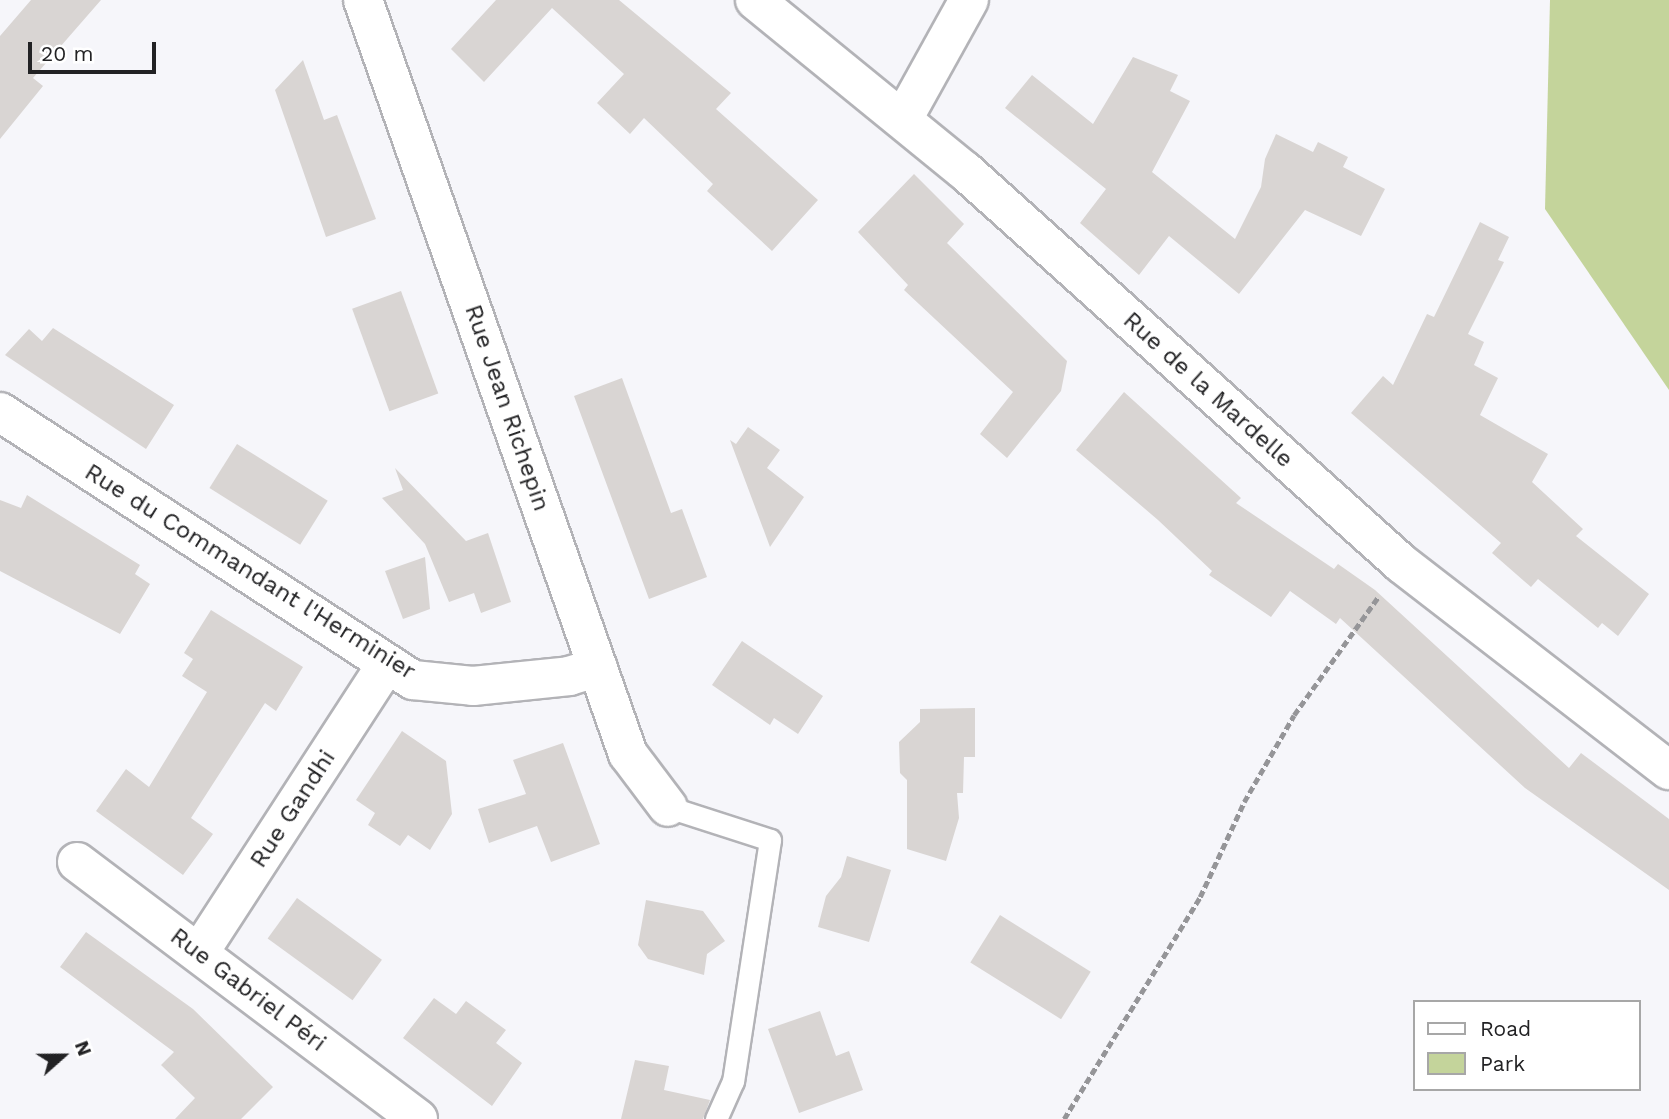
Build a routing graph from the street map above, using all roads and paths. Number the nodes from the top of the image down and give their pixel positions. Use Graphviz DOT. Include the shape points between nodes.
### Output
graph roads {
  1 [pos="363,0"];
  2 [pos="755,0"];
  3 [pos="970,0"];
  4 [pos="903,119"];
  5 [pos="0,412"];
  6 [pos="1402,564"];
  7 [pos="387,664"];
  8 [pos="598,667"];
  9 [pos="1669,770"];
  10 [pos="668,807"];
  11 [pos="77,862"];
  12 [pos="199,953"];
  13 [pos="418,1119"];
  14 [pos="716,1119"];
  15 [pos="1064,1119"];
  1 -- 8 [label="street, Rue Jean Richepin"];
  2 -- 4 [label="street, Rue de la Mardelle"];
  3 -- 4 [label="street"];
  4 -- 6 [label="street, Rue de la Mardelle"];
  5 -- 7 [label="street, Rue du Commandant l'Herminier"];
  6 -- 9 [label="street, Rue de la Mardelle"];
  6 -- 15 [label="path" via="1294,715 1244,802 1200,897"];
  7 -- 8 [label="street, Rue du Commandant l'Herminier" via="413,680 473,686 569,676"];
  7 -- 12 [label="street, Rue Gandhi"];
  8 -- 10 [label="street, Rue Jean Richepin" via="628,754"];
  10 -- 14 [label="lane" via="770,840 733,1081"];
  11 -- 12 [label="street, Rue Gabriel Péri"];
  12 -- 13 [label="street, Rue Gabriel Péri"];
}
